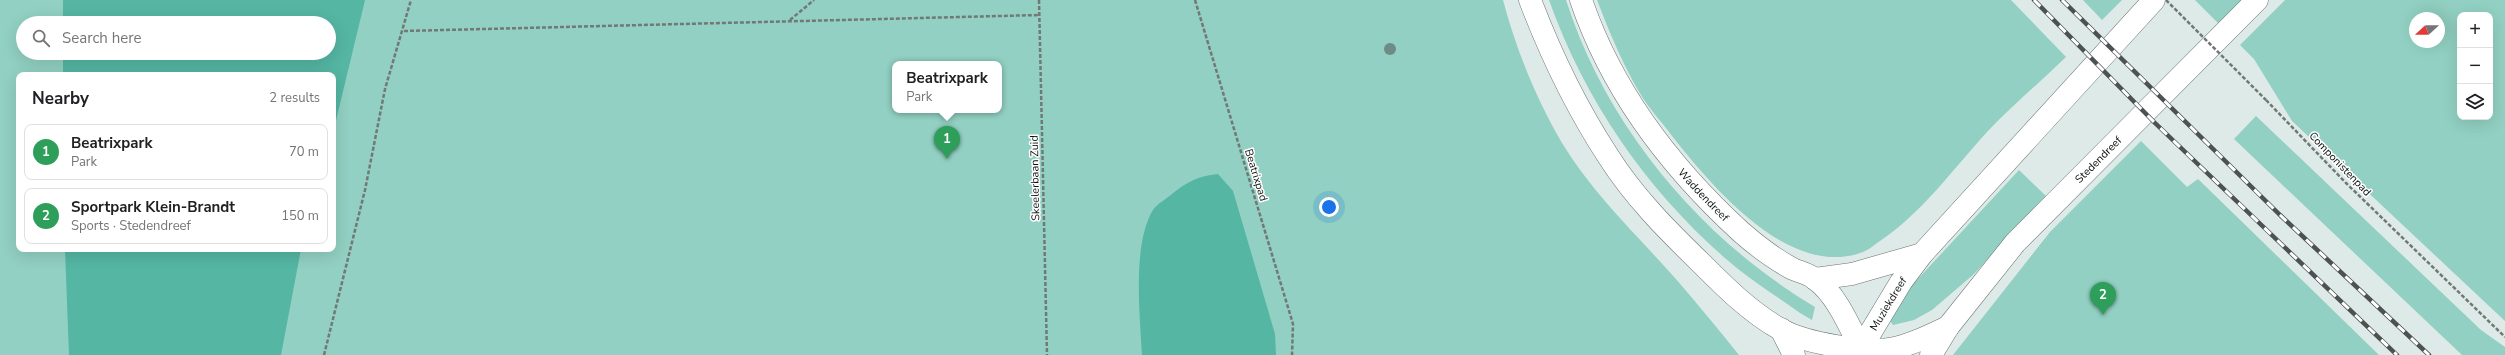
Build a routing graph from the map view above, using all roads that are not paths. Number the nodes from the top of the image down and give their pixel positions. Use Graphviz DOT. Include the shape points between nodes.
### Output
graph roads {
  1 [pos="1530,0"];
  2 [pos="1580,0"];
  3 [pos="2154,0"];
  4 [pos="2257,0"];
  5 [pos="1922,254"];
  6 [pos="1815,279"];
  7 [pos="1948,327"];
  8 [pos="1781,330"];
  9 [pos="1860,353"];
  10 [pos="1794,355"];
  11 [pos="1931,355"];
  1 -- 8 [label="main road" via="1549,50 1580,109 1648,210 1742,302"];
  2 -- 6 [label="main road, Waddendreef" via="1618,83 1668,157 1741,232 1769,255"];
  3 -- 5 [label="main road"];
  4 -- 7 [label="main road, Stedendreef" via="2015,243"];
  5 -- 6 [label="main road" via="1852,274"];
  5 -- 9 [label="main road, Muziekdreef" via="1901,282"];
  6 -- 9 [label="main road, Waddendreef" via="1847,320"];
  7 -- 9 [label="main road" via="1894,348"];
  7 -- 11 [label="main road, Stedendreef"];
  8 -- 9 [label="main road"];
  8 -- 10 [label="main road"];
}
